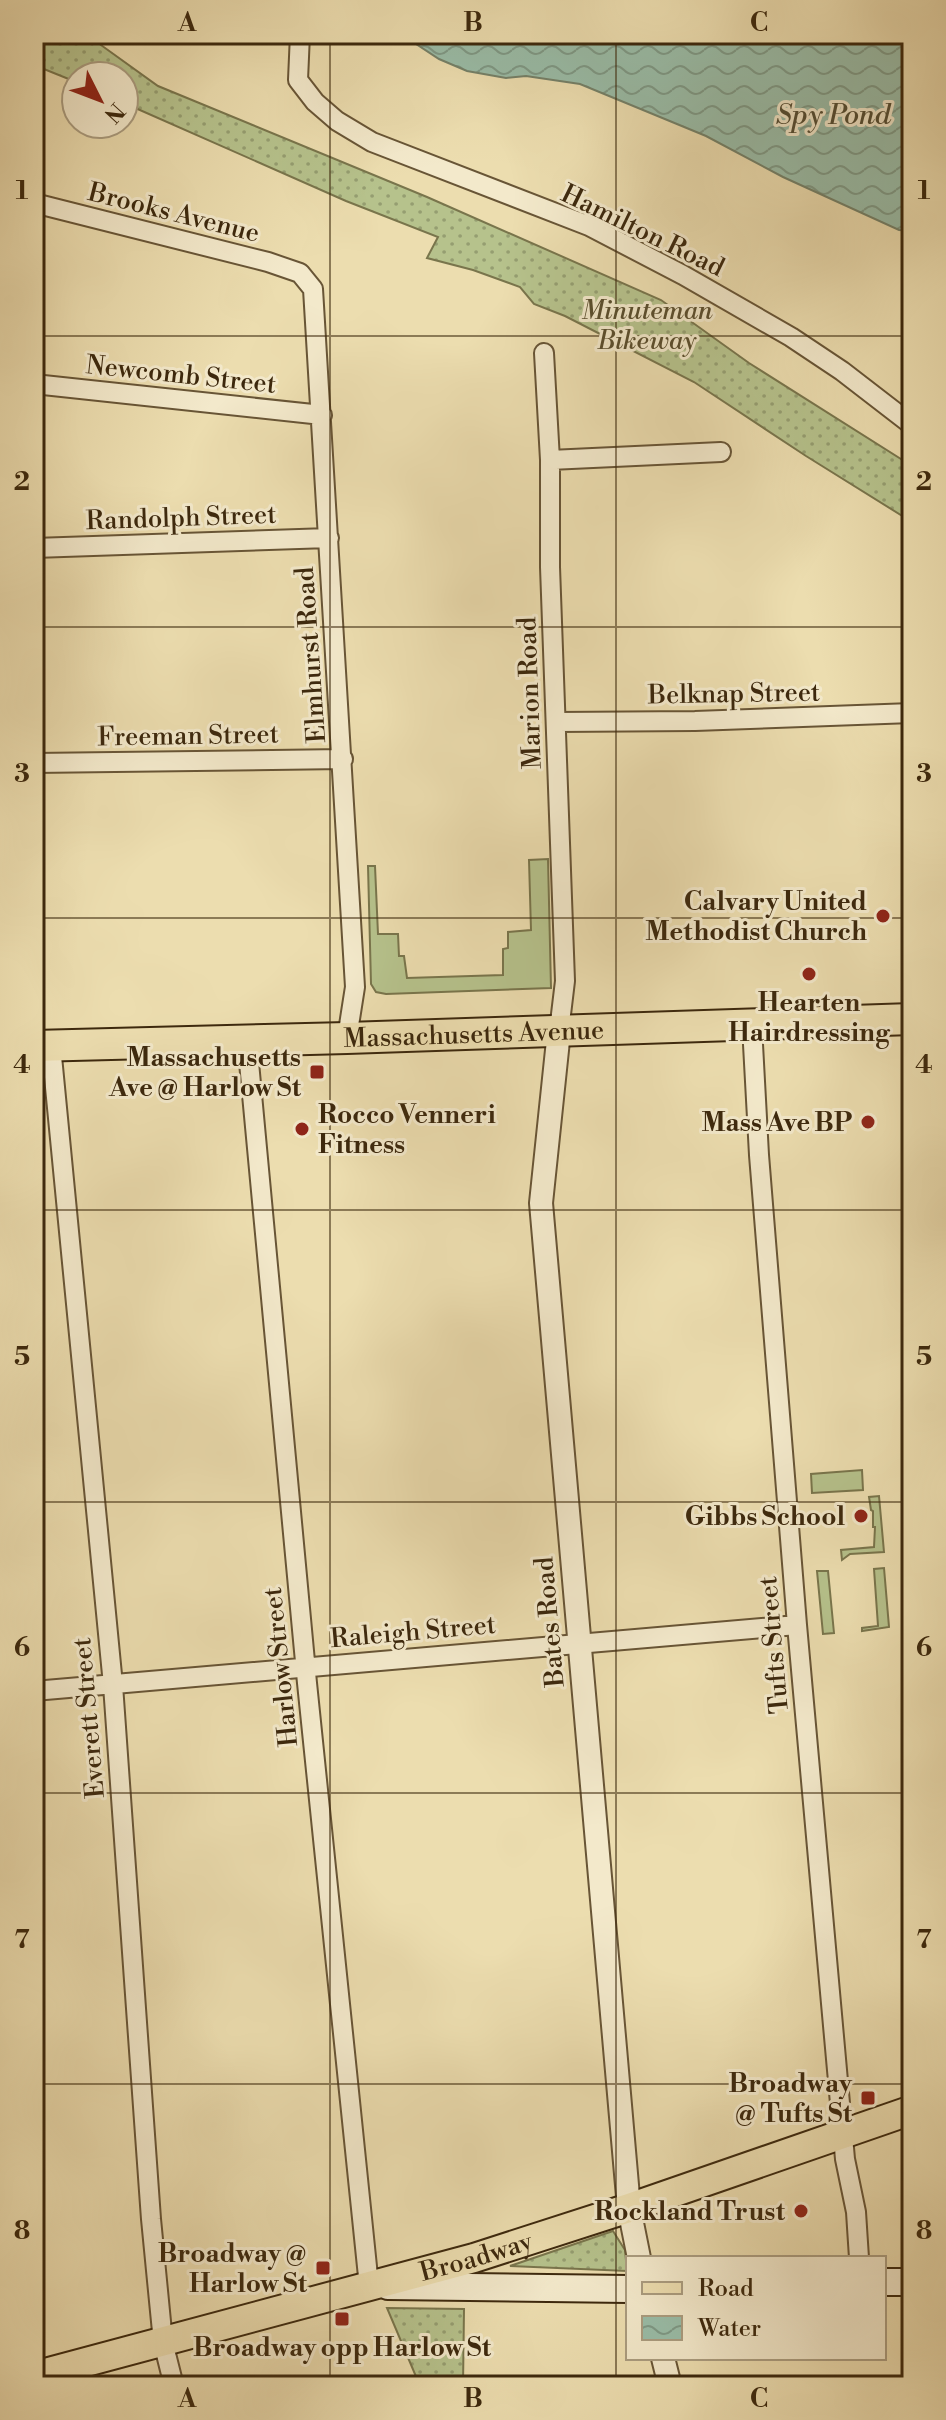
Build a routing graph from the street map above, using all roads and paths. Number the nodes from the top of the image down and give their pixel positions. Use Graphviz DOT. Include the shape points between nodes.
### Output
graph roads {
  1 [pos="300,34"];
  2 [pos="34,203"];
  3 [pos="300,273"];
  4 [pos="544,353"];
  5 [pos="34,384"];
  6 [pos="322,415"];
  7 [pos="912,425"];
  8 [pos="721,452"];
  9 [pos="550,460"];
  10 [pos="329,538"];
  11 [pos="34,548"];
  12 [pos="912,713"];
  13 [pos="557,722"];
  14 [pos="343,759"];
  15 [pos="34,763"];
  16 [pos="912,1019"];
  17 [pos="752,1026"];
  18 [pos="559,1031"];
  19 [pos="347,1038"];
  20 [pos="247,1041"];
  21 [pos="42,1046"];
  22 [pos="797,1625"];
  23 [pos="579,1643"];
  24 [pos="305,1667"];
  25 [pos="113,1685"];
  26 [pos="34,1691"];
  27 [pos="912,2110"];
  28 [pos="843,2133"];
  29 [pos="629,2208"];
  30 [pos="639,2256"];
  31 [pos="859,2256"];
  32 [pos="886,2282"];
  33 [pos="912,2282"];
  34 [pos="369,2286"];
  35 [pos="626,2289"];
  36 [pos="163,2342"];
  37 [pos="664,2360"];
  38 [pos="34,2376"];
  39 [pos="174,2386"];
  40 [pos="670,2386"];
  1 -- 7 [label="street, Hamilton Road" via="298,80 337,121 372,142 589,226 670,268 791,337"];
  2 -- 3 [label="street, Brooks Avenue"];
  3 -- 6 [label="street, Elmhurst Road" via="313,289"];
  4 -- 9 [label="street, Marion Road"];
  5 -- 6 [label="street, Newcomb Street"];
  6 -- 10 [label="street, Elmhurst Road"];
  8 -- 9 [label="street"];
  9 -- 13 [label="street, Marion Road"];
  10 -- 11 [label="street, Randolph Street"];
  10 -- 14 [label="street, Elmhurst Road"];
  12 -- 13 [label="street, Belknap Street"];
  13 -- 18 [label="street, Marion Road" via="565,981"];
  14 -- 15 [label="street, Freeman Street"];
  14 -- 19 [label="street, Elmhurst Road" via="355,987"];
  16 -- 17 [label="highway, Massachusetts Avenue"];
  17 -- 18 [label="highway, Massachusetts Avenue"];
  17 -- 22 [label="street, Tufts Street"];
  18 -- 19 [label="highway, Massachusetts Avenue"];
  18 -- 23 [label="street, Bates Road" via="541,1203"];
  19 -- 20 [label="highway, Massachusetts Avenue"];
  20 -- 21 [label="highway, Massachusetts Avenue"];
  20 -- 24 [label="street, Harlow Street"];
  21 -- 25 [label="street, Everett Street"];
  22 -- 23 [label="street, Raleigh Street"];
  22 -- 28 [label="street, Tufts Street"];
  23 -- 24 [label="street, Raleigh Street"];
  23 -- 29 [label="street, Bates Road"];
  24 -- 25 [label="street, Raleigh Street"];
  24 -- 34 [label="street, Harlow Street"];
  25 -- 26 [label="street, Raleigh Street"];
  25 -- 36 [label="street, Everett Street"];
  27 -- 28 [label="main road, Broadway"];
  28 -- 29 [label="main road, Broadway"];
  28 -- 31 [label="street, Tufts Street"];
  29 -- 30 [label="street, Bates Road"];
  29 -- 34 [label="main road, Broadway"];
  32 -- 33 [label="main road"];
  34 -- 35 [label="main road"];
  34 -- 36 [label="main road, Broadway"];
  36 -- 38 [label="main road, Broadway"];
  36 -- 39 [label="street, Everett Street"];
  37 -- 40 [label="street"];
}
